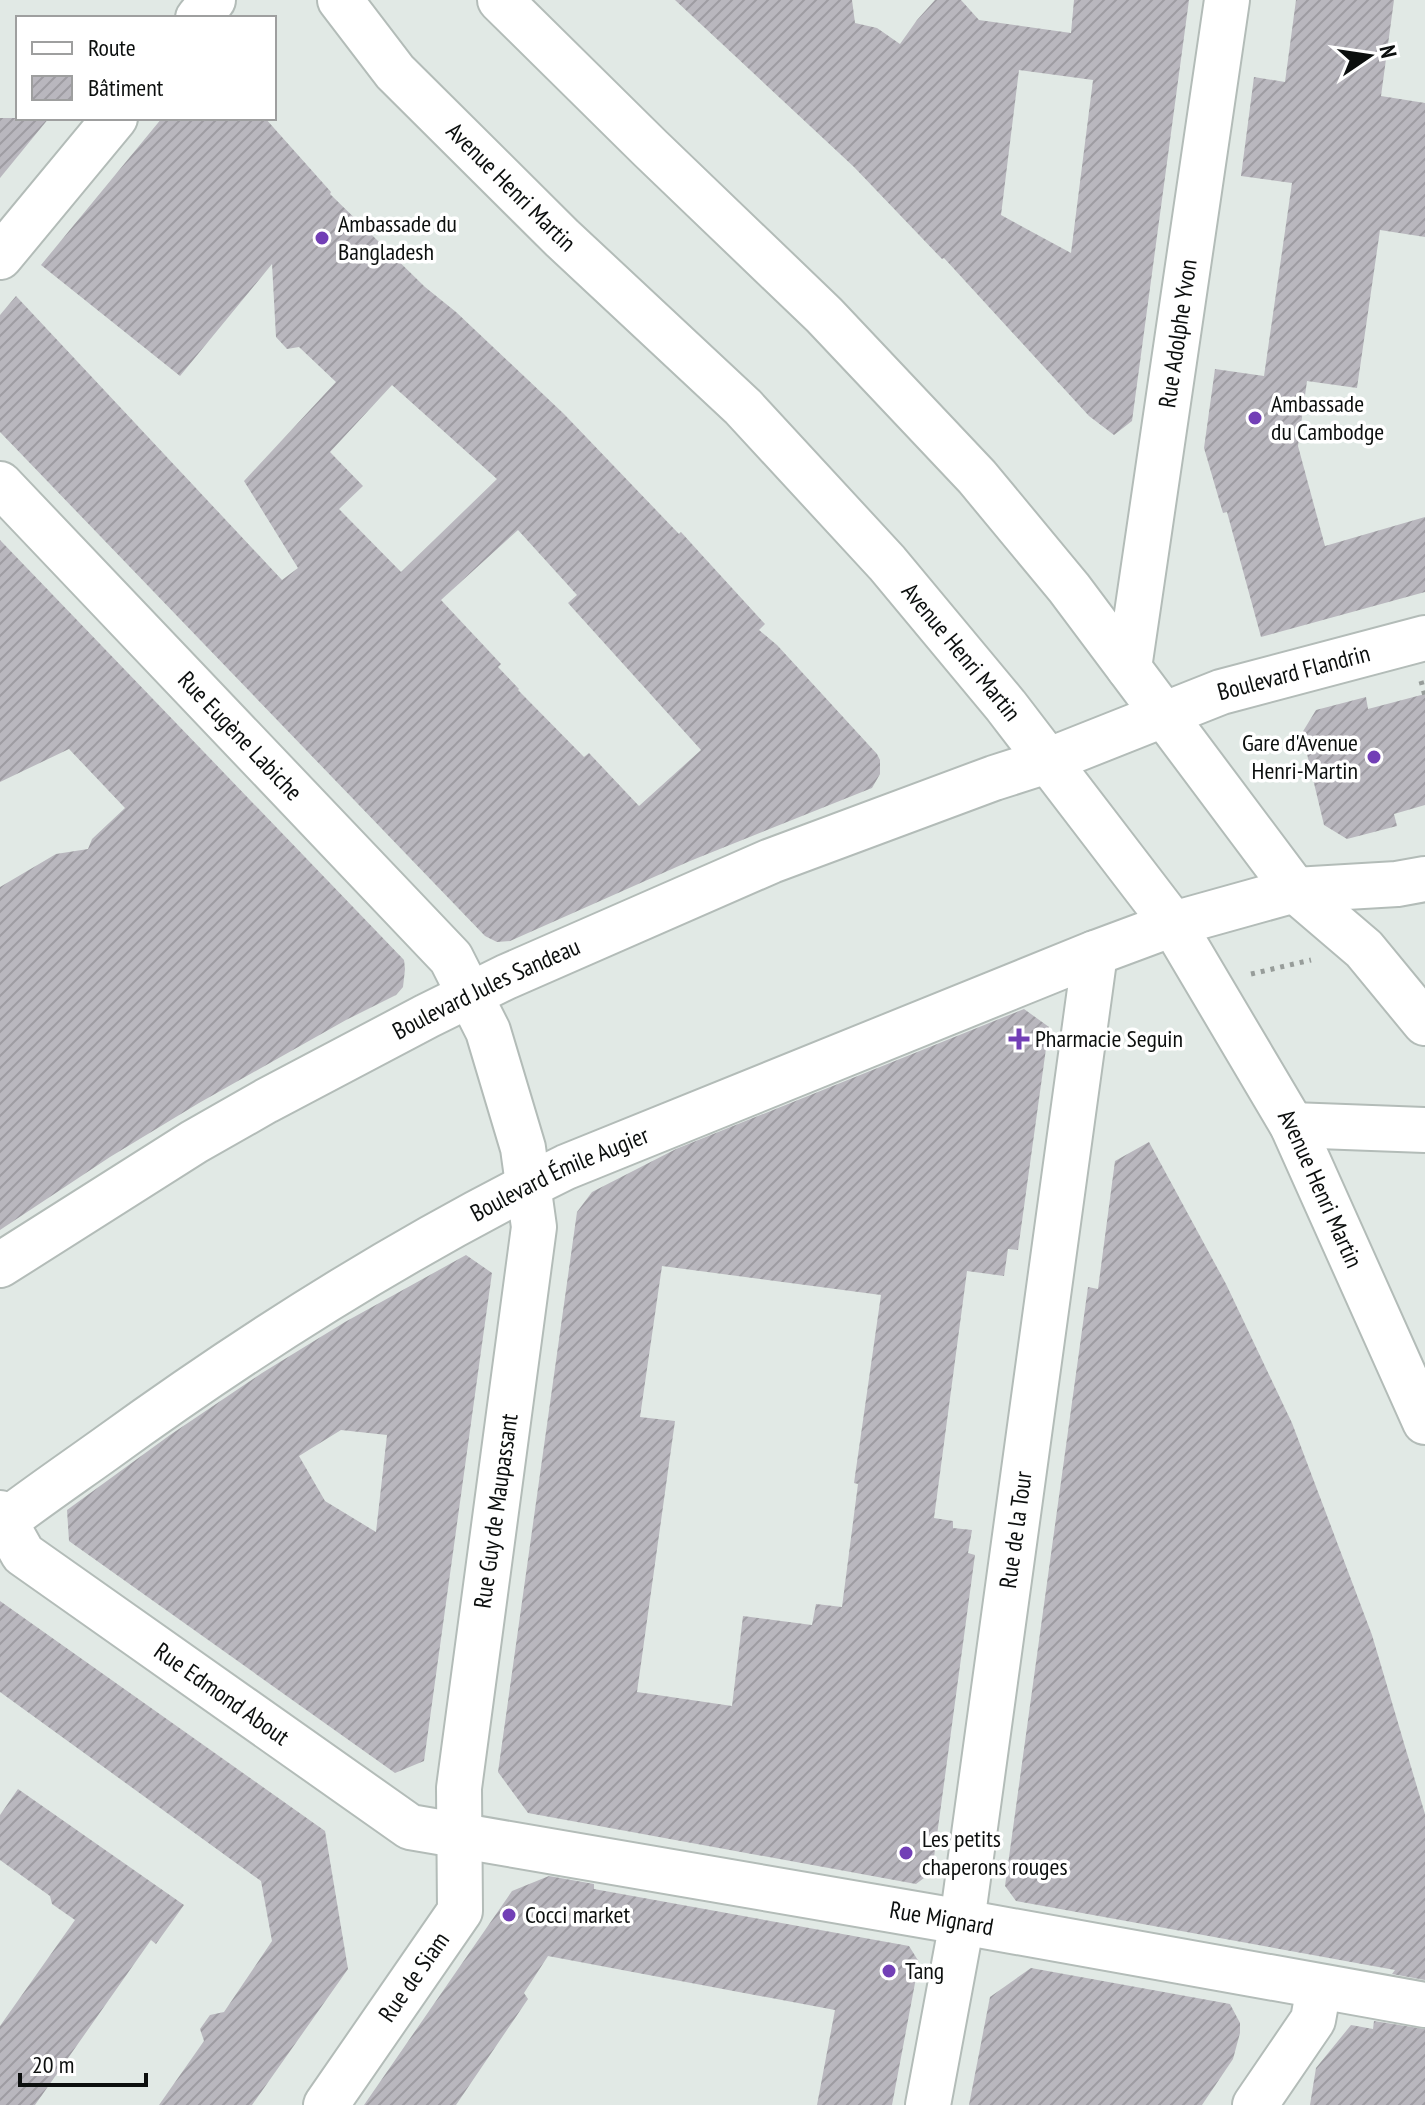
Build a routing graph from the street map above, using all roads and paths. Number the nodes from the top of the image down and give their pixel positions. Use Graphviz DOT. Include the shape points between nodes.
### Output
graph roads {
  1 [pos="213,0"];
  2 [pos="340,0"];
  3 [pos="500,0"];
  4 [pos="1227,0"];
  5 [pos="200,16"];
  6 [pos="113,120"];
  7 [pos="0,257"];
  8 [pos="0,484"];
  9 [pos="1425,638"];
  10 [pos="1129,668"];
  11 [pos="1422,687"];
  12 [pos="1425,696"];
  13 [pos="1164,713"];
  14 [pos="1047,761"];
  15 [pos="1425,879"];
  16 [pos="1295,890"];
  17 [pos="1173,924"];
  18 [pos="1095,953"];
  19 [pos="1312,960"];
  20 [pos="1251,974"];
  21 [pos="470,995"];
  22 [pos="1425,1023"];
  23 [pos="1292,1125"];
  24 [pos="1425,1130"];
  25 [pos="529,1185"];
  26 [pos="0,1265"];
  27 [pos="1425,1422"];
  28 [pos="2,1520"];
  29 [pos="459,1836"];
  30 [pos="962,1922"];
  31 [pos="1319,1987"];
  32 [pos="1425,2005"];
  33 [pos="326,2105"];
  34 [pos="928,2105"];
  35 [pos="1255,2105"];
  1 -- 5 [label="street"];
  2 -- 14 [label="street, Avenue Henri Martin" via="395,72 743,407 887,563"];
  3 -- 10 [label="street" via="824,315 966,465"];
  4 -- 10 [label="street, Rue Adolphe Yvon"];
  6 -- 7 [label="street"];
  8 -- 21 [label="street, Rue Eugène Labiche" via="451,958"];
  9 -- 13 [label="street, Boulevard Flandrin" via="1221,692"];
  10 -- 13 [label="street"];
  11 -- 12 [label="path"];
  13 -- 14 [label="street, Boulevard Flandrin"];
  13 -- 16 [label="street"];
  14 -- 17 [label="street, Avenue Henri Martin"];
  14 -- 21 [label="street, Boulevard Jules Sandeau" via="771,861"];
  15 -- 16 [label="street"];
  16 -- 17 [label="street, Boulevard Émile Augier"];
  16 -- 22 [label="street" via="1364,949"];
  17 -- 18 [label="street, Boulevard Émile Augier"];
  17 -- 23 [label="street, Avenue Henri Martin"];
  18 -- 25 [label="street, Boulevard Émile Augier"];
  18 -- 30 [label="street, Rue de la Tour"];
  19 -- 20 [label="path"];
  21 -- 25 [label="street, Rue Eugène Labiche" via="488,1031"];
  21 -- 26 [label="street, Boulevard Jules Sandeau" via="194,1142"];
  23 -- 24 [label="street"];
  23 -- 27 [label="street, Avenue Henri Martin"];
  25 -- 28 [label="street, Boulevard Émile Augier" via="271,1335"];
  25 -- 29 [label="street, Rue Guy de Maupassant" via="534,1227 459,1788"];
  28 -- 29 [label="street, Rue Edmond About" via="23,1554 410,1827"];
  29 -- 30 [label="street, Rue Mignard"];
  29 -- 33 [label="street, Rue de Siam" via="460,1911"];
  30 -- 31 [label="street, Rue Mignard"];
  30 -- 34 [label="street, Rue de la Tour"];
  31 -- 32 [label="street, Rue Mignard"];
  31 -- 35 [label="street" via="1313,2020"];
}
